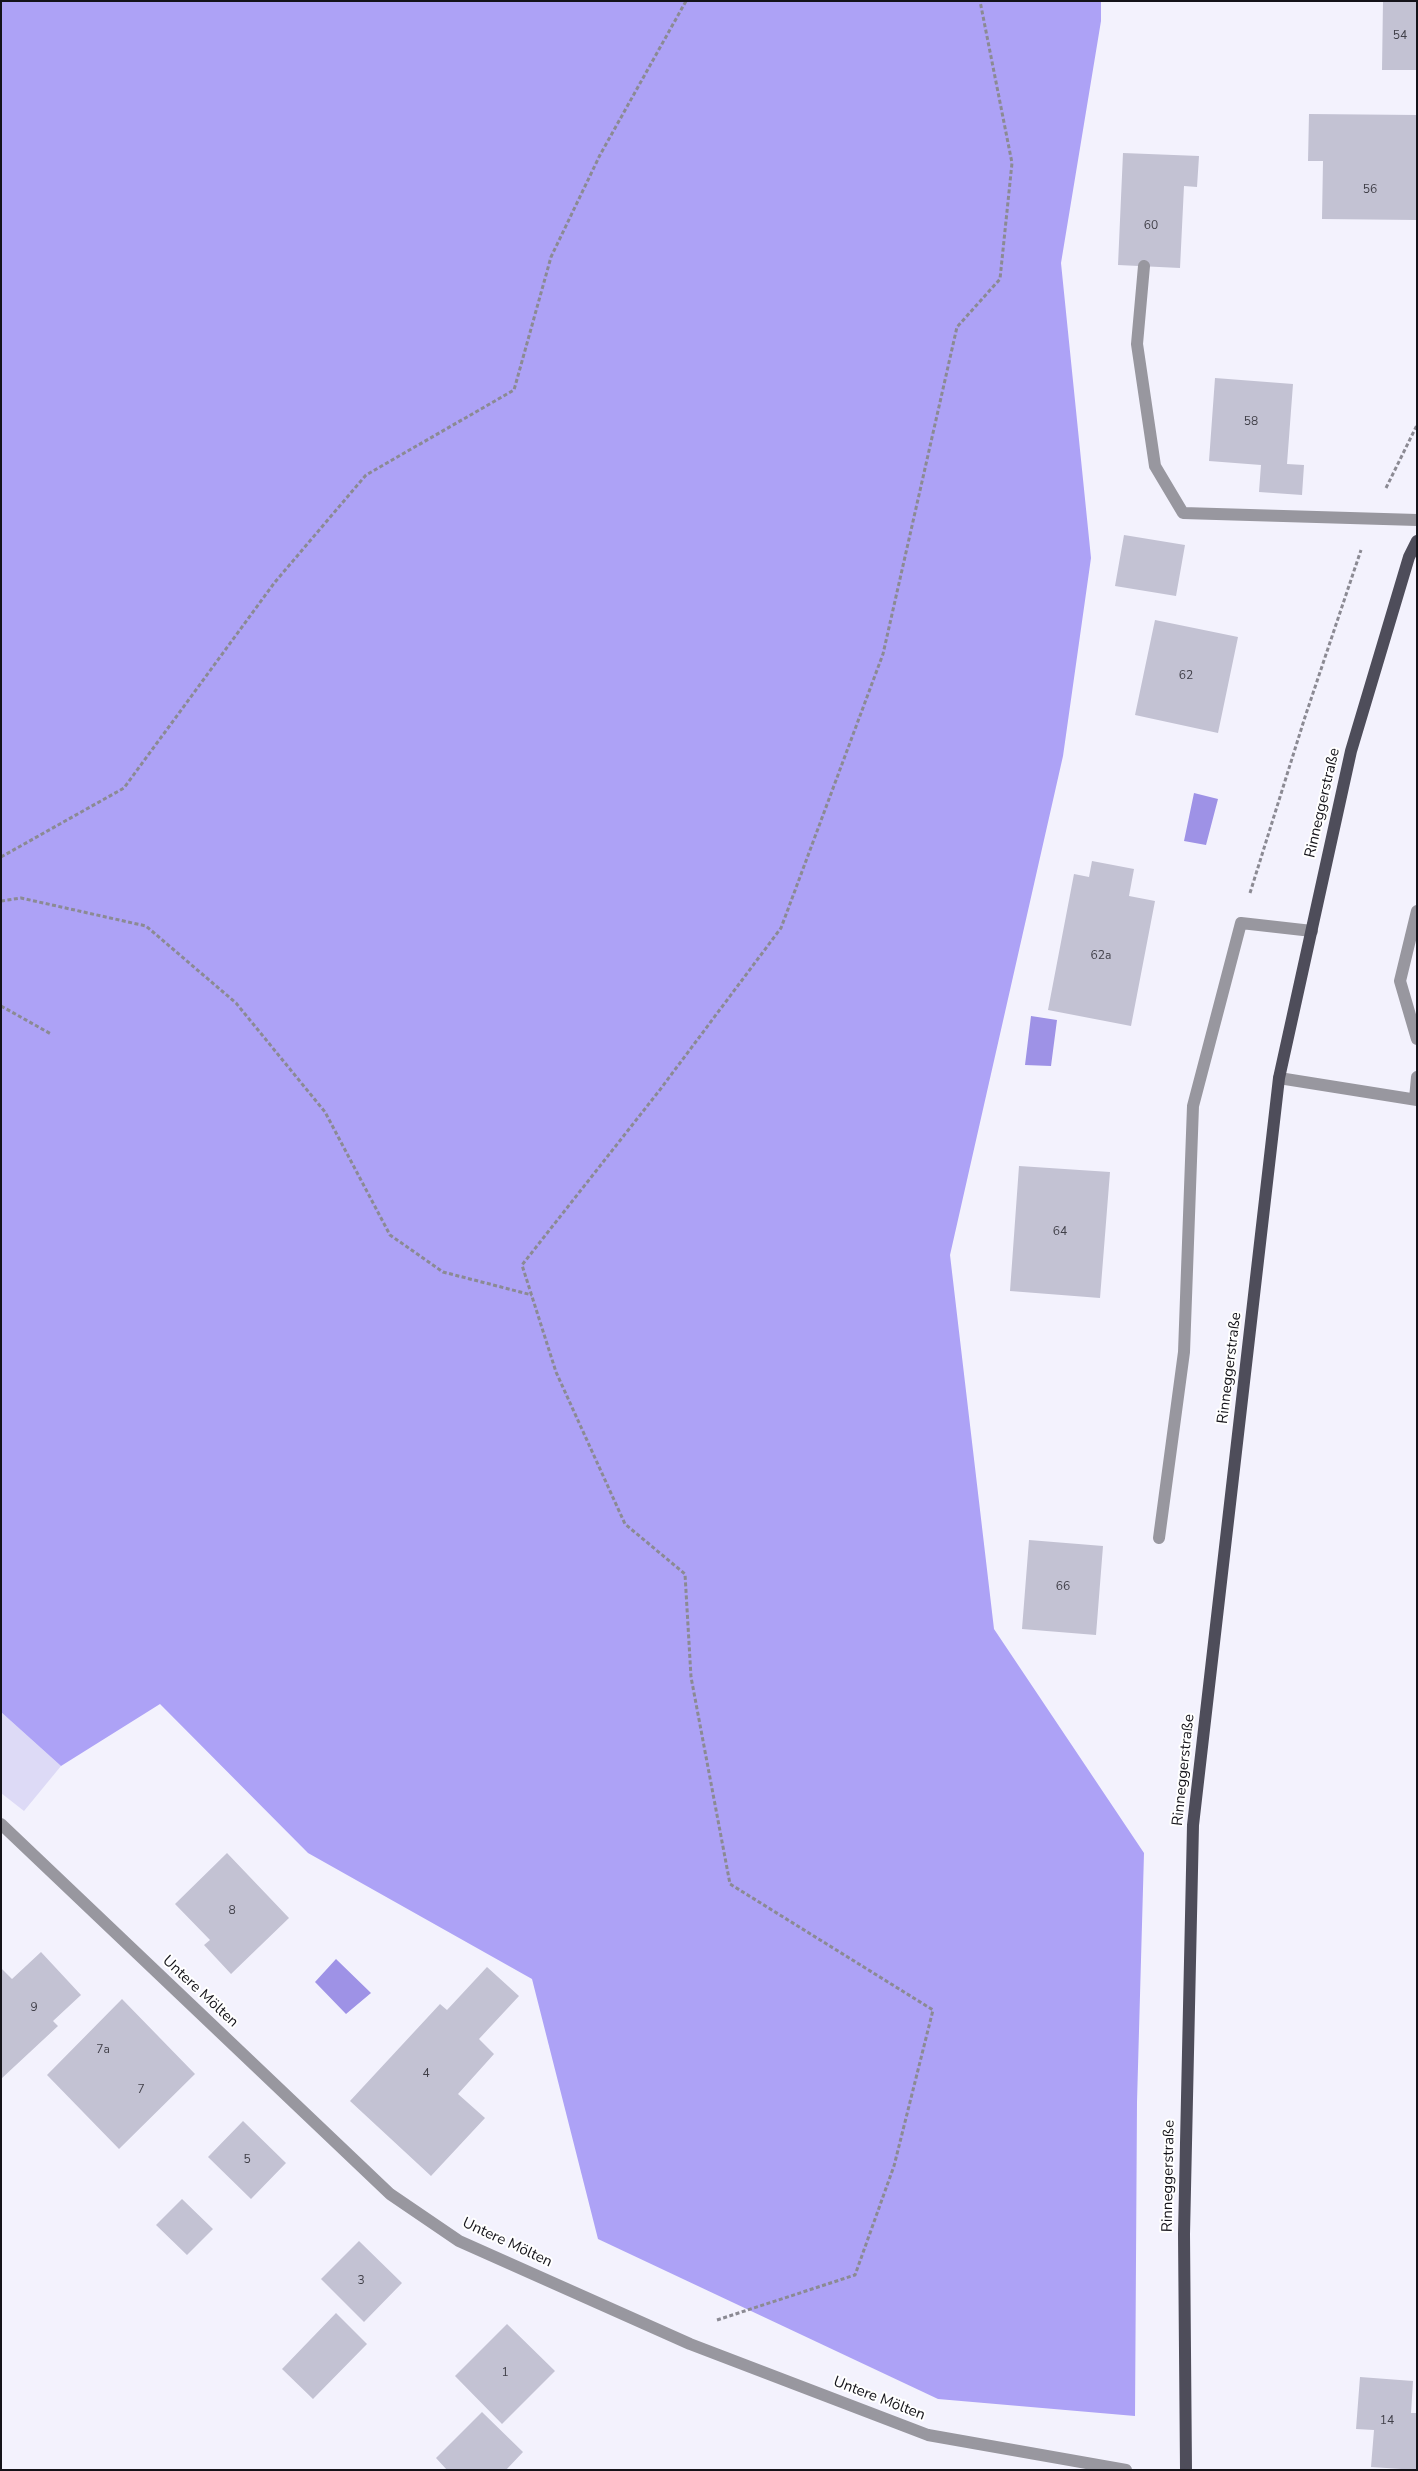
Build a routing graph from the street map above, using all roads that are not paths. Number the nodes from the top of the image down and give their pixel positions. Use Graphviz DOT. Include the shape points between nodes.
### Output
graph roads {
  1 [pos="1144,266"];
  2 [pos="1417,520"];
  3 [pos="1417,541"];
  4 [pos="1417,911"];
  5 [pos="1312,931"];
  6 [pos="1417,1039"];
  7 [pos="1417,1077"];
  8 [pos="1279,1078"];
  9 [pos="1416,1100"];
  10 [pos="1159,1538"];
  11 [pos="1,1824"];
  12 [pos="1126,2470"];
  13 [pos="1186,2470"];
  1 -- 2 [label="street" via="1137,344 1155,466 1183,513"];
  3 -- 5 [label="main road, Rinneggerstraße" via="1409,557 1351,751"];
  4 -- 6 [label="street" via="1400,981"];
  5 -- 8 [label="main road, Rinneggerstraße"];
  5 -- 10 [label="street" via="1241,923 1193,1106 1184,1352"];
  7 -- 9 [label="street"];
  8 -- 9 [label="street"];
  8 -- 13 [label="main road, Rinneggerstraße" via="1194,1825 1184,2234"];
  11 -- 12 [label="street, Untere Mölten" via="390,2194 459,2241 690,2344 928,2435"];
}
